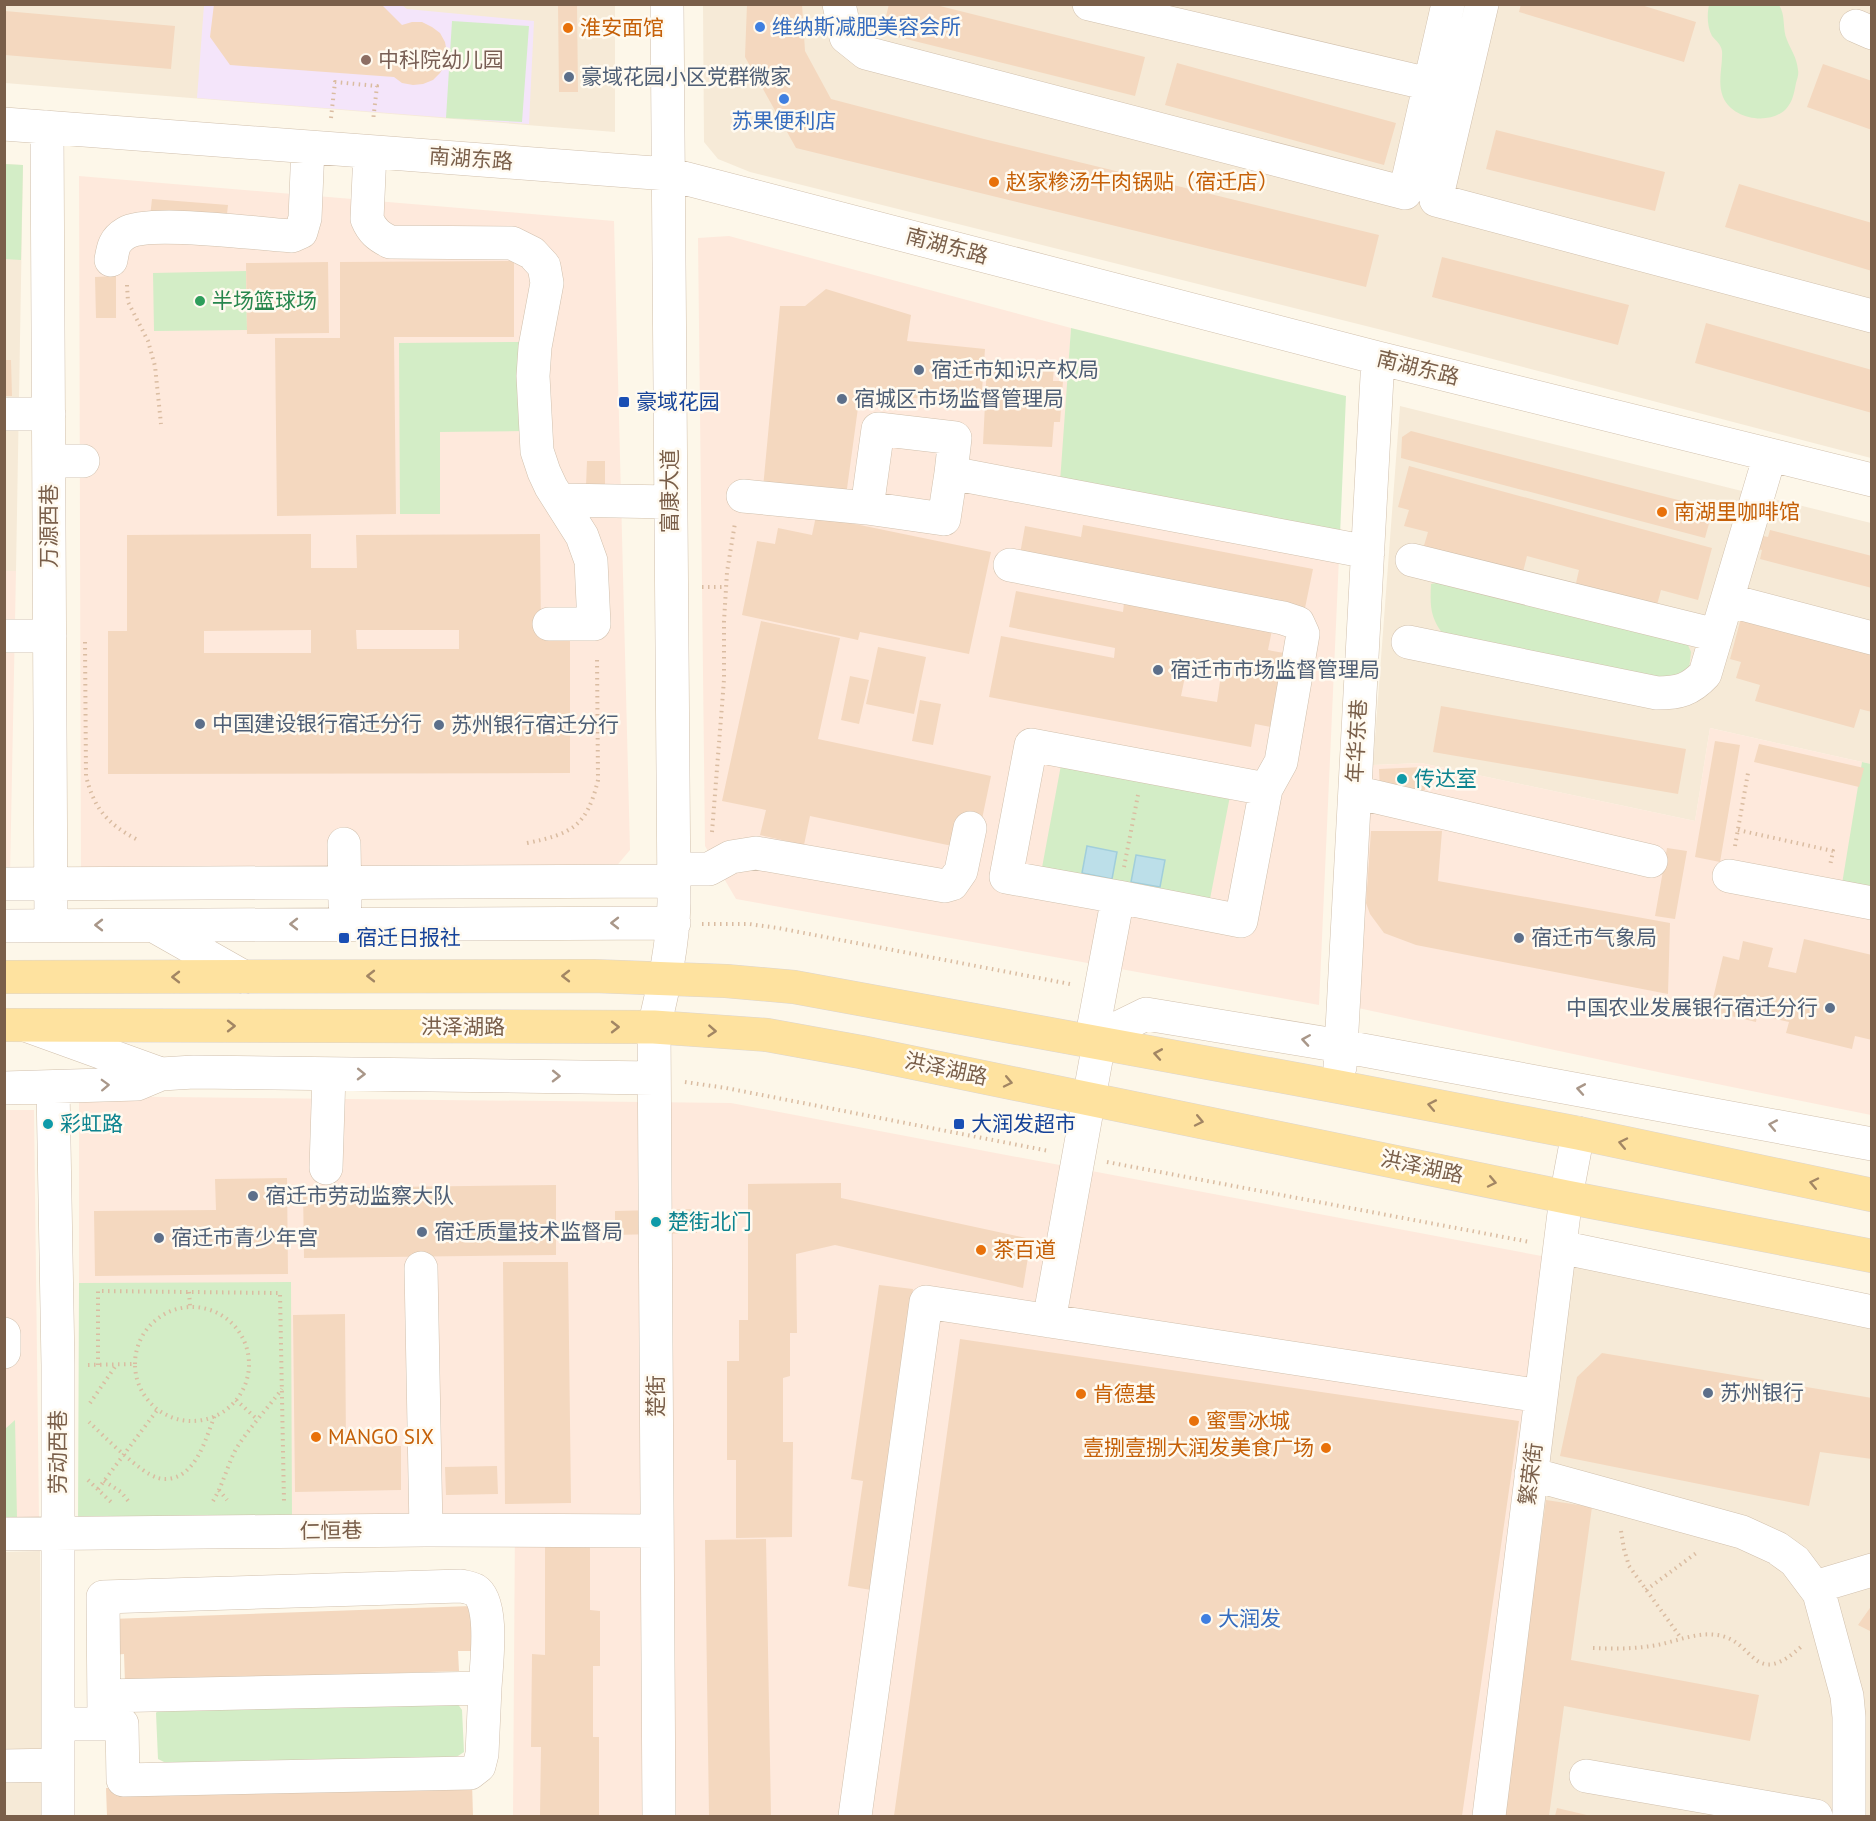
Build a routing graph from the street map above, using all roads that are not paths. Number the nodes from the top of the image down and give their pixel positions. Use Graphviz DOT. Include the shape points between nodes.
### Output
graph roads {
  1 [pos="667,4"];
  2 [pos="839,4"];
  3 [pos="1089,4"];
  4 [pos="1448,4"];
  5 [pos="1482,4"];
  6 [pos="1429,84"];
  7 [pos="4,124"];
  8 [pos="47,127"];
  9 [pos="318,147"];
  10 [pos="370,152"];
  11 [pos="668,174"];
  12 [pos="119,270"];
  13 [pos="1872,316"];
  14 [pos="1378,358"];
  15 [pos="4,414"];
  16 [pos="49,414"];
  17 [pos="1770,454"];
  18 [pos="49,461"];
  19 [pos="83,461"];
  20 [pos="951,473"];
  21 [pos="1872,480"];
  22 [pos="560,500"];
  23 [pos="670,502"];
  24 [pos="740,504"];
  25 [pos="867,508"];
  26 [pos="1368,552"];
  27 [pos="1412,560"];
  28 [pos="1010,566"];
  29 [pos="1726,600"];
  30 [pos="549,624"];
  31 [pos="1716,635"];
  32 [pos="4,636"];
  33 [pos="50,636"];
  34 [pos="1872,638"];
  35 [pos="1408,642"];
  36 [pos="1266,789"];
  37 [pos="1354,792"];
  38 [pos="970,828"];
  39 [pos="344,844"];
  40 [pos="1651,861"];
  41 [pos="674,875"];
  42 [pos="1730,876"];
  43 [pos="345,882"];
  44 [pos="51,883"];
  45 [pos="4,884"];
  46 [pos="1118,897"];
  47 [pos="1872,903"];
  48 [pos="674,923"];
  49 [pos="345,924"];
  50 [pos="51,925"];
  51 [pos="151,925"];
  52 [pos="4,926"];
  53 [pos="4,977"];
  54 [pos="244,977"];
  55 [pos="666,978"];
  56 [pos="15,1025"];
  57 [pos="654,1027"];
  58 [pos="1095,1042"];
  59 [pos="1341,1046"];
  60 [pos="161,1074"];
  61 [pos="329,1074"];
  62 [pos="654,1078"];
  63 [pos="53,1087"];
  64 [pos="1339,1087"];
  65 [pos="4,1088"];
  66 [pos="1089,1098"];
  67 [pos="1578,1133"];
  68 [pos="1872,1144"];
  69 [pos="326,1168"];
  70 [pos="1872,1195"];
  71 [pos="1566,1197"];
  72 [pos="1560,1247"];
  73 [pos="1872,1256"];
  74 [pos="421,1268"];
  75 [pos="1872,1312"];
  76 [pos="1049,1321"];
  77 [pos="4,1334"];
  78 [pos="4,1352"];
  79 [pos="1540,1396"];
  80 [pos="1531,1474"];
  81 [pos="426,1530"];
  82 [pos="657,1531"];
  83 [pos="4,1534"];
  84 [pos="58,1534"];
  85 [pos="1872,1570"];
  86 [pos="1819,1599"];
  87 [pos="485,1688"];
  88 [pos="104,1710"];
  89 [pos="58,1724"];
  90 [pos="58,1765"];
  91 [pos="4,1766"];
  92 [pos="1586,1776"];
  93 [pos="1856,1797"];
  94 [pos="58,1816"];
  95 [pos="659,1816"];
  96 [pos="855,1816"];
  97 [pos="1489,1816"];
  98 [pos="1816,1816"];
  1 -- 11 [label="street, 富康大道"];
  2 -- 6 [label="street" via="846,37 866,53 1404,192"];
  3 -- 6 [label="street"];
  4 -- 6 [label="street"];
  5 -- 13 [label="street" via="1436,200"];
  7 -- 8 [label="street, 南湖东路"];
  8 -- 9 [label="street, 南湖东路"];
  8 -- 16 [label="street, 万源西巷"];
  9 -- 10 [label="street, 南湖东路"];
  9 -- 12 [label="street" via="301,232 292,236 160,227 135,229 113,245"];
  10 -- 11 [label="street, 南湖东路"];
  10 -- 22 [label="street" via="367,219 378,236 390,242 512,243 532,253 544,266 547,283 534,357 537,451 543,472"];
  11 -- 14 [label="street, 南湖东路"];
  11 -- 23 [label="street, 富康大道"];
  14 -- 17 [label="street, 南湖东路"];
  14 -- 26 [label="street, 年华东巷"];
  15 -- 16 [label="street"];
  16 -- 18 [label="street, 万源西巷"];
  17 -- 21 [label="street, 南湖东路"];
  17 -- 29 [label="street"];
  18 -- 19 [label="street"];
  18 -- 33 [label="street, 万源西巷"];
  20 -- 25 [label="street" via="944,519"];
  20 -- 25 [label="street" via="955,438 878,429"];
  20 -- 26 [label="street"];
  22 -- 23 [label="street"];
  22 -- 30 [label="street" via="582,536 591,561 594,624"];
  23 -- 41 [label="street, 富康大道"];
  24 -- 25 [label="street"];
  26 -- 37 [label="street, 年华东巷"];
  27 -- 31 [label="street"];
  28 -- 36 [label="street" via="1298,623 1303,634 1281,762"];
  29 -- 31 [label="street"];
  29 -- 34 [label="street"];
  31 -- 35 [label="street" via="1705,674 1693,687 1672,693"];
  32 -- 33 [label="street"];
  33 -- 44 [label="street, 万源西巷"];
  36 -- 46 [label="street" via="1241,921"];
  36 -- 46 [label="street" via="1031,745 1006,877"];
  37 -- 40 [label="street"];
  37 -- 59 [label="street, 年华东巷"];
  38 -- 41 [label="street" via="961,871 952,884 945,886 756,853 731,857 709,869"];
  39 -- 43 [label="street"];
  41 -- 43 [label="street"];
  41 -- 48 [label="street, 富康大道"];
  42 -- 47 [label="street"];
  43 -- 44 [label="street"];
  43 -- 49 [label="street"];
  44 -- 45 [label="street"];
  44 -- 50 [label="street, 万源西巷"];
  46 -- 58 [label="street"];
  48 -- 49 [label="street, one-way"];
  48 -- 55 [label="street, 富康大道"];
  49 -- 51 [label="street, one-way"];
  51 -- 50 [label="street, one-way"];
  50 -- 52 [label="street"];
  51 -- 54 [label="street"];
  54 -- 53 [label="main road, one-way"];
  55 -- 54 [label="main road, one-way"];
  55 -- 57 [label="street, 楚街"];
  55 -- 58 [label="main road" via="794,987"];
  56 -- 57 [label="main road, 洪泽湖路, one-way"];
  56 -- 60 [label="street"];
  57 -- 62 [label="street, 楚街"];
  57 -- 66 [label="main road, 洪泽湖路, one-way" via="767,1035"];
  59 -- 58 [label="street, one-way" via="1146,1014"];
  64 -- 58 [label="main road, one-way"];
  58 -- 66 [label="street"];
  59 -- 64 [label="street, 年华东巷"];
  68 -- 59 [label="street, one-way"];
  60 -- 61 [label="street"];
  63 -- 60 [label="street, one-way" via="137,1084"];
  61 -- 62 [label="street, one-way"];
  61 -- 69 [label="street"];
  62 -- 82 [label="street, 楚街"];
  63 -- 65 [label="street"];
  63 -- 84 [label="street, 劳动西巷"];
  67 -- 64 [label="main road, one-way"];
  66 -- 71 [label="main road, 洪泽湖路, one-way"];
  66 -- 76 [label="street"];
  70 -- 67 [label="main road, one-way"];
  67 -- 71 [label="street, 繁荣街"];
  71 -- 72 [label="street, 繁荣街"];
  71 -- 73 [label="main road, 洪泽湖路"];
  72 -- 75 [label="street"];
  72 -- 79 [label="street, 繁荣街"];
  74 -- 81 [label="street"];
  76 -- 79 [label="street"];
  76 -- 96 [label="street" via="926,1302"];
  77 -- 78 [label="street"];
  79 -- 80 [label="street, 繁荣街"];
  80 -- 86 [label="street" via="1730,1528 1777,1548 1795,1561"];
  80 -- 97 [label="street, 繁荣街"];
  81 -- 82 [label="street, 仁恒巷"];
  81 -- 84 [label="street, 仁恒巷" via="130,1521"];
  82 -- 95 [label="street, 楚街"];
  83 -- 84 [label="street, 仁恒巷"];
  84 -- 89 [label="street, 劳动西巷"];
  85 -- 86 [label="street"];
  86 -- 93 [label="street" via="1847,1696"];
  87 -- 88 [label="street"];
  87 -- 88 [label="street" via="482,1754 479,1766 470,1773 123,1780 122,1724"];
  87 -- 88 [label="street" via="488,1613 475,1590 461,1586 103,1597"];
  88 -- 89 [label="street"];
  89 -- 90 [label="street, 劳动西巷"];
  90 -- 91 [label="street"];
  90 -- 94 [label="street, 劳动西巷"];
  92 -- 98 [label="street"];
}
